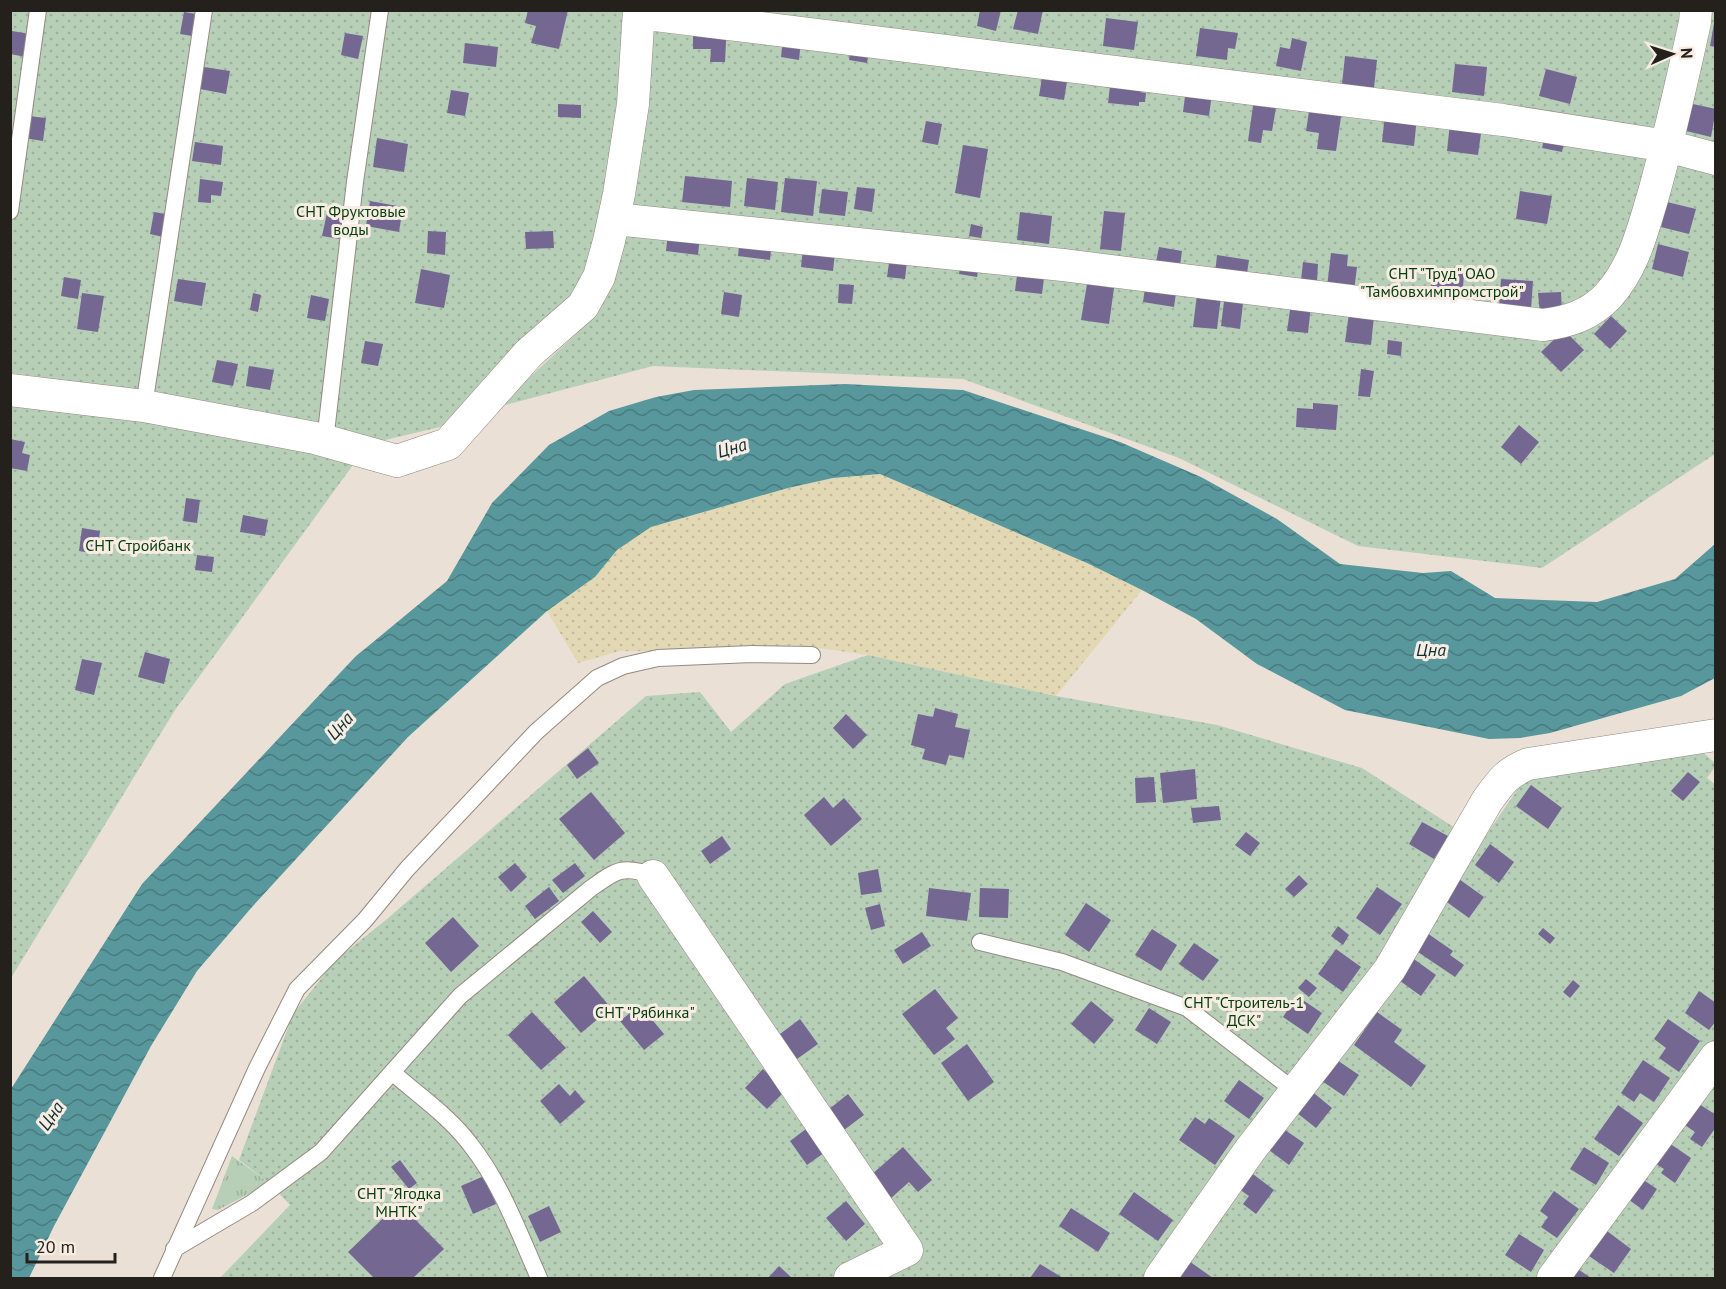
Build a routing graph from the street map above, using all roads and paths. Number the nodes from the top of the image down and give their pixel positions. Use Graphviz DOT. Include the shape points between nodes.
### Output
graph roads {
  1 [pos="38,10"];
  2 [pos="204,10"];
  3 [pos="380,10"];
  4 [pos="1696,10"];
  5 [pos="639,12"];
  6 [pos="1667,146"];
  7 [pos="1716,159"];
  8 [pos="10,211"];
  9 [pos="615,219"];
  10 [pos="10,390"];
  11 [pos="144,406"];
  12 [pos="325,441"];
  13 [pos="812,655"];
  14 [pos="1716,735"];
  15 [pos="653,876"];
  16 [pos="980,942"];
  17 [pos="1716,1057"];
  18 [pos="392,1072"];
  19 [pos="1295,1091"];
  20 [pos="174,1249"];
  21 [pos="162,1278"];
  22 [pos="539,1278"];
  23 [pos="850,1278"];
  24 [pos="1160,1278"];
  25 [pos="1553,1278"];
  1 -- 8 [label="lane"];
  2 -- 11 [label="lane"];
  3 -- 12 [label="lane" via="355,182"];
  4 -- 6 [label="street"];
  5 -- 6 [label="street" via="1503,120"];
  5 -- 9 [label="street" via="633,104"];
  6 -- 7 [label="street"];
  6 -- 9 [label="street" via="1639,246 1623,276 1594,308 1578,317 1543,325 1063,265"];
  9 -- 12 [label="street" via="599,277 584,306 529,353 448,444 397,461"];
  10 -- 11 [label="street"];
  11 -- 12 [label="street"];
  13 -- 20 [label="lane" via="658,658 623,666 597,678 536,732 297,989"];
  14 -- 19 [label="street" via="1528,764 1502,779 1389,969"];
  15 -- 18 [label="lane" via="635,869 621,870 590,889 460,996"];
  15 -- 23 [label="street" via="907,1250"];
  16 -- 19 [label="lane" via="1062,962 1187,1008"];
  17 -- 25 [label="street"];
  18 -- 20 [label="lane" via="321,1152 252,1203"];
  18 -- 22 [label="lane" via="470,1143 497,1185"];
  19 -- 24 [label="street"];
  20 -- 21 [label="lane"];
}
